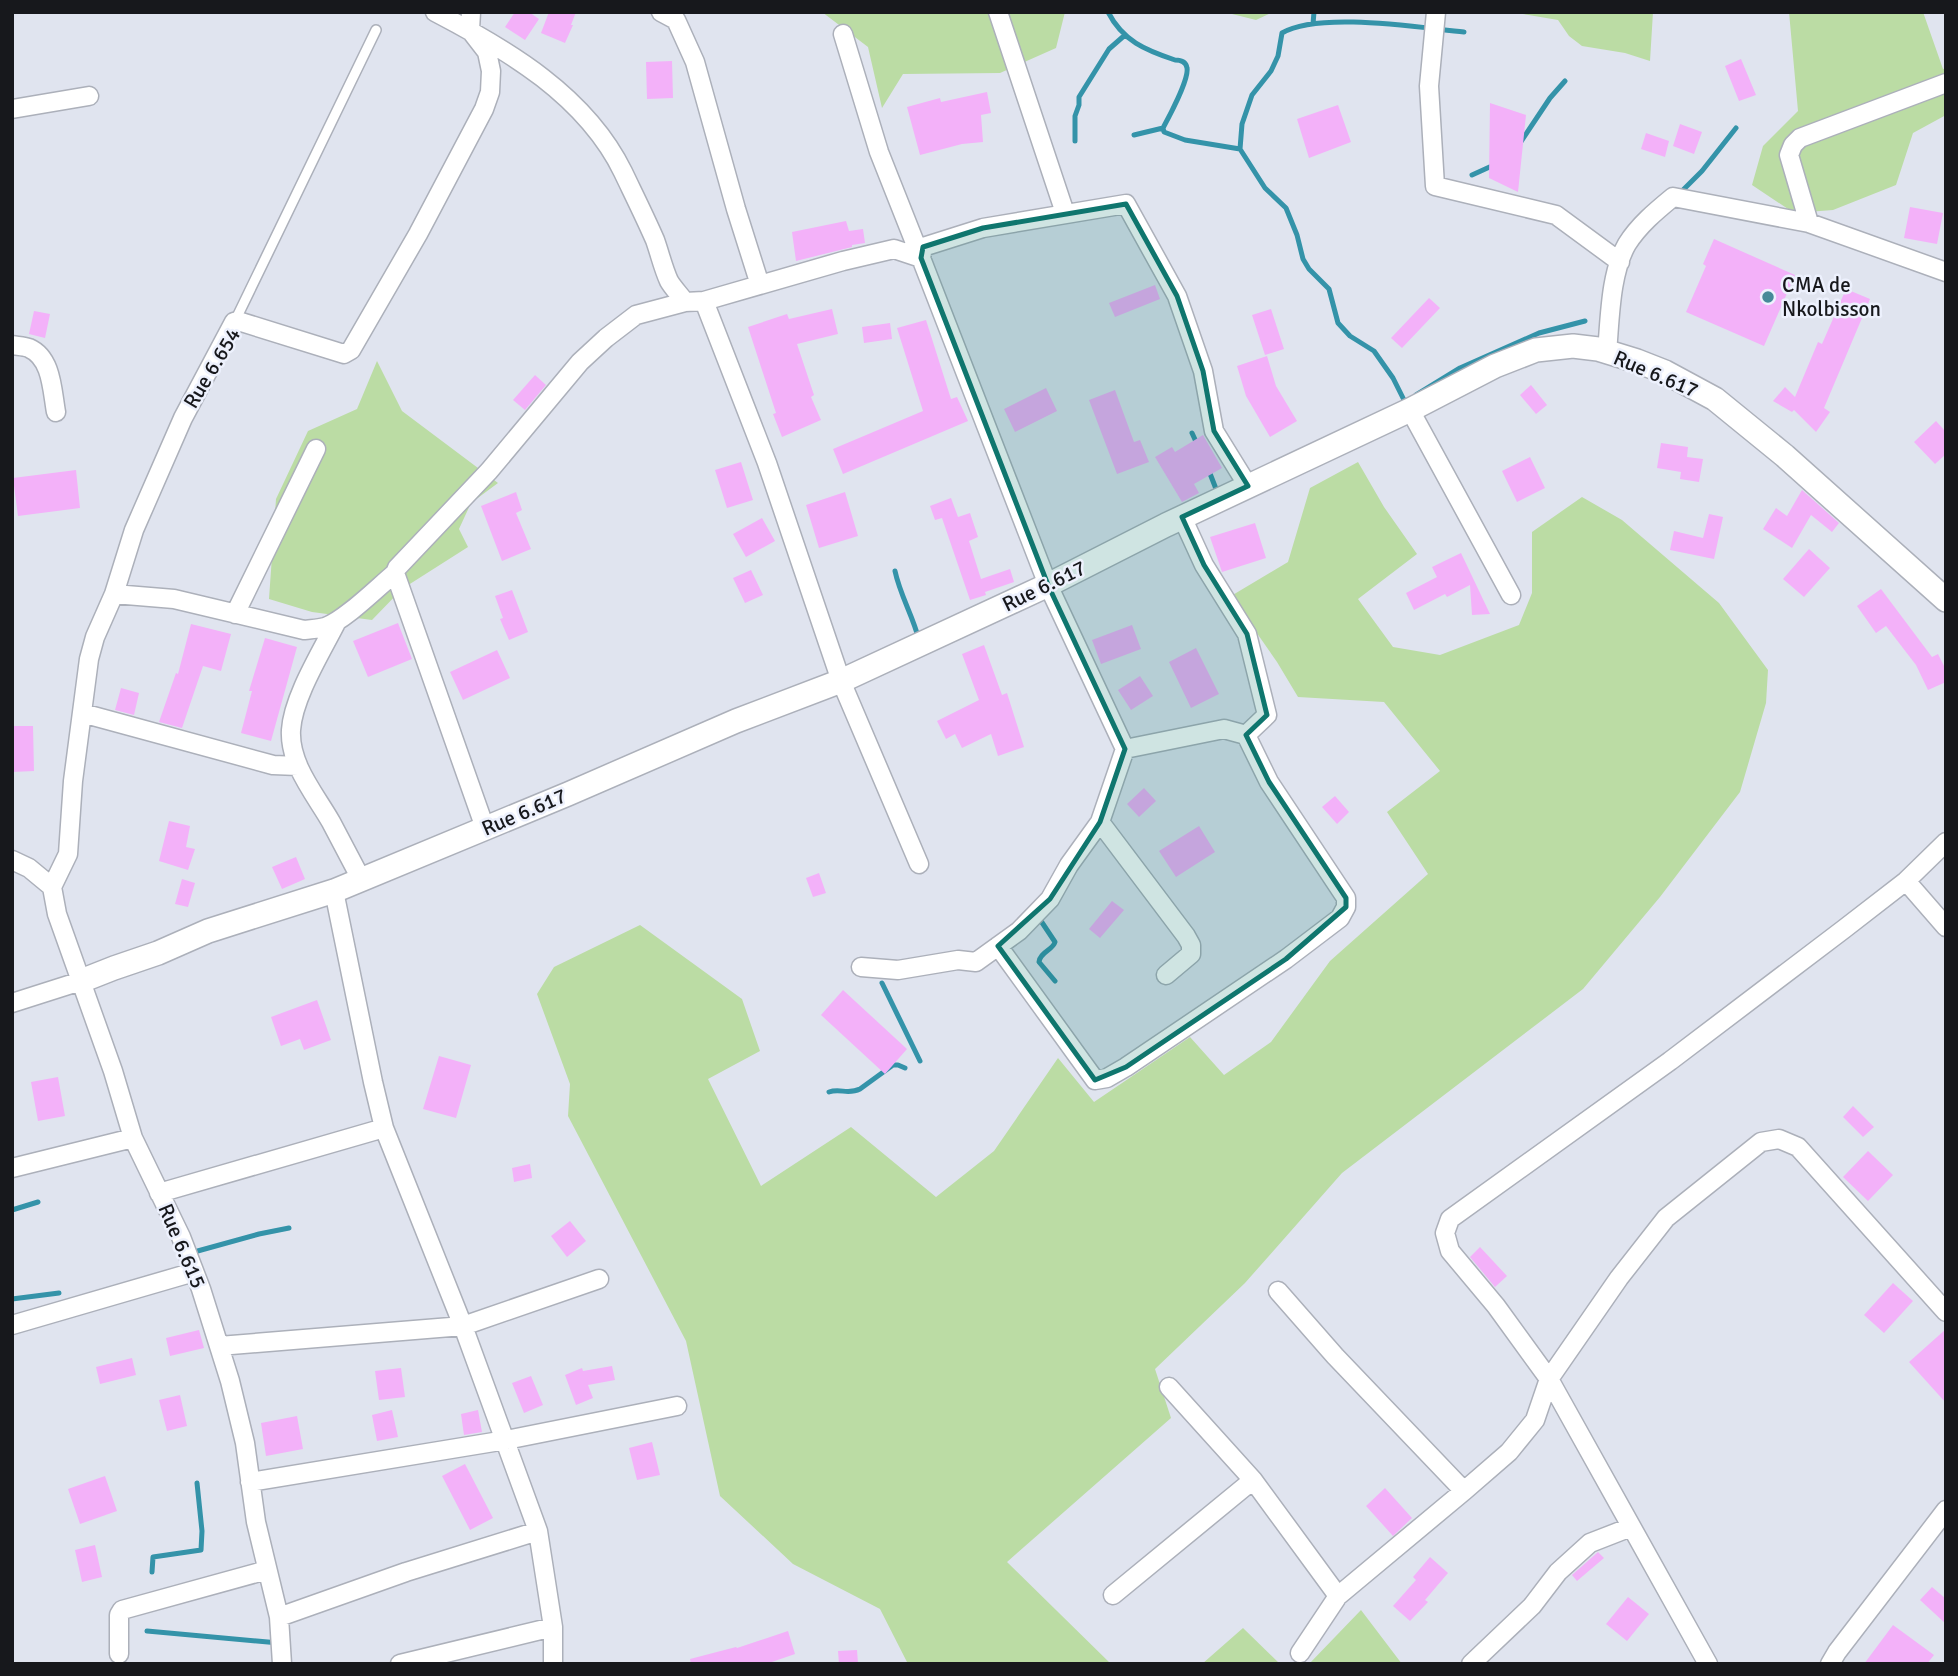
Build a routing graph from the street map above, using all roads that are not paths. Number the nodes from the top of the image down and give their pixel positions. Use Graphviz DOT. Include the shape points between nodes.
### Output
graph roads {
  1 [pos="435,12"];
  2 [pos="998,12"];
  3 [pos="1436,12"];
  4 [pos="674,15"];
  5 [pos="471,21"];
  6 [pos="376,30"];
  7 [pos="843,34"];
  8 [pos="1946,83"];
  9 [pos="89,96"];
  10 [pos="12,108"];
  11 [pos="1065,214"];
  12 [pos="1809,223"];
  13 [pos="921,258"];
  14 [pos="1620,262"];
  15 [pos="1946,272"];
  16 [pos="760,285"];
  17 [pos="704,301"];
  18 [pos="685,302"];
  19 [pos="234,322"];
  20 [pos="12,345"];
  21 [pos="1607,352"];
  22 [pos="1410,410"];
  23 [pos="56,412"];
  24 [pos="316,449"];
  25 [pos="1248,486"];
  26 [pos="1182,517"];
  27 [pos="395,573"];
  28 [pos="1048,585"];
  29 [pos="114,594"];
  30 [pos="1511,595"];
  31 [pos="1946,600"];
  32 [pos="234,614"];
  33 [pos="337,621"];
  34 [pos="841,681"];
  35 [pos="82,713"];
  36 [pos="1246,735"];
  37 [pos="1125,749"];
  38 [pos="298,766"];
  39 [pos="1100,822"];
  40 [pos="485,828"];
  41 [pos="1946,842"];
  42 [pos="12,860"];
  43 [pos="919,864"];
  44 [pos="361,879"];
  45 [pos="1906,881"];
  46 [pos="52,887"];
  47 [pos="334,891"];
  48 [pos="1946,926"];
  49 [pos="998,946"];
  50 [pos="861,967"];
  51 [pos="1166,975"];
  52 [pos="81,981"];
  53 [pos="12,1003"];
  54 [pos="384,1128"];
  55 [pos="133,1138"];
  56 [pos="12,1168"];
  57 [pos="159,1193"];
  58 [pos="194,1272"];
  59 [pos="598,1279"];
  60 [pos="1278,1291"];
  61 [pos="1946,1312"];
  62 [pos="12,1325"];
  63 [pos="463,1326"];
  64 [pos="219,1346"];
  65 [pos="1549,1379"];
  66 [pos="1169,1387"];
  67 [pos="677,1406"];
  68 [pos="506,1440"];
  69 [pos="1253,1480"];
  70 [pos="250,1482"];
  71 [pos="1465,1491"];
  72 [pos="1946,1510"];
  73 [pos="1632,1527"];
  74 [pos="538,1531"];
  75 [pos="267,1570"];
  76 [pos="1113,1595"];
  77 [pos="1338,1596"];
  78 [pos="279,1617"];
  79 [pos="553,1627"];
  80 [pos="1300,1653"];
  81 [pos="119,1654"];
  82 [pos="282,1664"];
  83 [pos="400,1664"];
  84 [pos="553,1664"];
  85 [pos="1471,1664"];
  86 [pos="1708,1664"];
  87 [pos="1830,1664"];
  1 -- 5 [label="street"];
  2 -- 11 [label="street"];
  3 -- 14 [label="street" via="1429,86 1435,186 1556,215"];
  4 -- 16 [label="street" via="695,62"];
  5 -- 18 [label="street" via="546,80 609,147 670,283"];
  5 -- 19 [label="street, Rue 6.654" via="491,71 484,110 351,350 344,354"];
  6 -- 19 [label="lane"];
  7 -- 13 [label="street" via="879,152"];
  8 -- 12 [label="street" via="1800,138 1793,145 1789,155"];
  9 -- 10 [label="street"];
  11 -- 13 [label="street" via="983,228 923,247"];
  11 -- 25 [label="street" via="1126,204 1177,296 1203,371 1214,431"];
  12 -- 14 [label="street" via="1673,197 1648,218 1626,246"];
  12 -- 15 [label="street"];
  13 -- 16 [label="street" via="894,249"];
  13 -- 28 [label="street"];
  14 -- 21 [label="street" via="1613,283"];
  16 -- 17 [label="street"];
  17 -- 18 [label="street"];
  17 -- 34 [label="street" via="767,463"];
  18 -- 27 [label="street" via="636,315 580,362"];
  19 -- 29 [label="street, Rue 6.654" via="183,418 134,530"];
  20 -- 23 [label="street" via="30,349 48,367"];
  21 -- 22 [label="street, Rue 6.617" via="1573,346 1536,350"];
  21 -- 31 [label="street, Rue 6.617" via="1664,372 1714,399"];
  22 -- 25 [label="street, Rue 6.617"];
  22 -- 30 [label="street"];
  24 -- 32 [label="street"];
  25 -- 26 [label="street, Rue 6.617"];
  26 -- 28 [label="street, Rue 6.617"];
  26 -- 36 [label="street" via="1204,565 1247,634 1267,715"];
  27 -- 33 [label="street"];
  27 -- 40 [label="street"];
  28 -- 34 [label="street, Rue 6.617"];
  28 -- 37 [label="street"];
  29 -- 32 [label="street" via="174,599"];
  29 -- 35 [label="street, Rue 6.654" via="89,659"];
  32 -- 33 [label="street" via="303,630"];
  33 -- 38 [label="street" via="295,710 291,729"];
  34 -- 40 [label="street, Rue 6.617"];
  34 -- 43 [label="street"];
  35 -- 38 [label="street" via="273,765"];
  35 -- 46 [label="street, Rue 6.654" via="68,854"];
  36 -- 37 [label="street" via="1224,729"];
  36 -- 49 [label="street" via="1269,782 1346,898 1339,918 1126,1067 1096,1080"];
  37 -- 39 [label="street"];
  38 -- 44 [label="street"];
  39 -- 49 [label="street" via="1050,899"];
  39 -- 51 [label="street" via="1191,945 1191,954"];
  40 -- 44 [label="street, Rue 6.617"];
  41 -- 45 [label="street"];
  42 -- 46 [label="street"];
  44 -- 47 [label="street, Rue 6.617"];
  45 -- 48 [label="street"];
  45 -- 65 [label="street" via="1670,1061 1450,1219 1445,1233 1450,1251"];
  46 -- 52 [label="street, Rue 6.615"];
  47 -- 52 [label="street, Rue 6.617" via="208,931"];
  47 -- 54 [label="street"];
  49 -- 50 [label="street" via="976,962 958,960 898,970"];
  52 -- 53 [label="street"];
  52 -- 55 [label="street, Rue 6.615"];
  54 -- 57 [label="street"];
  54 -- 63 [label="street"];
  55 -- 56 [label="street"];
  55 -- 57 [label="street, Rue 6.615"];
  57 -- 58 [label="street, Rue 6.615"];
  58 -- 62 [label="street"];
  58 -- 64 [label="street, Rue 6.615"];
  59 -- 63 [label="street"];
  60 -- 71 [label="street"];
  61 -- 65 [label="street" via="1798,1147 1779,1139 1761,1142 1666,1218"];
  63 -- 64 [label="street"];
  63 -- 68 [label="street"];
  64 -- 70 [label="street, Rue 6.615" via="245,1443"];
  65 -- 71 [label="street" via="1535,1420"];
  65 -- 73 [label="street"];
  66 -- 69 [label="street"];
  67 -- 68 [label="street"];
  68 -- 70 [label="street"];
  68 -- 74 [label="street"];
  69 -- 76 [label="street"];
  69 -- 77 [label="street"];
  70 -- 75 [label="street, Rue 6.615"];
  71 -- 77 [label="street"];
  72 -- 87 [label="street"];
  73 -- 85 [label="street" via="1590,1544"];
  73 -- 86 [label="street"];
  74 -- 78 [label="street"];
  74 -- 79 [label="street"];
  75 -- 78 [label="street, Rue 6.615"];
  75 -- 81 [label="street" via="122,1610"];
  77 -- 80 [label="street"];
  78 -- 82 [label="street, Rue 6.615"];
  79 -- 83 [label="street"];
  79 -- 84 [label="street"];
}
